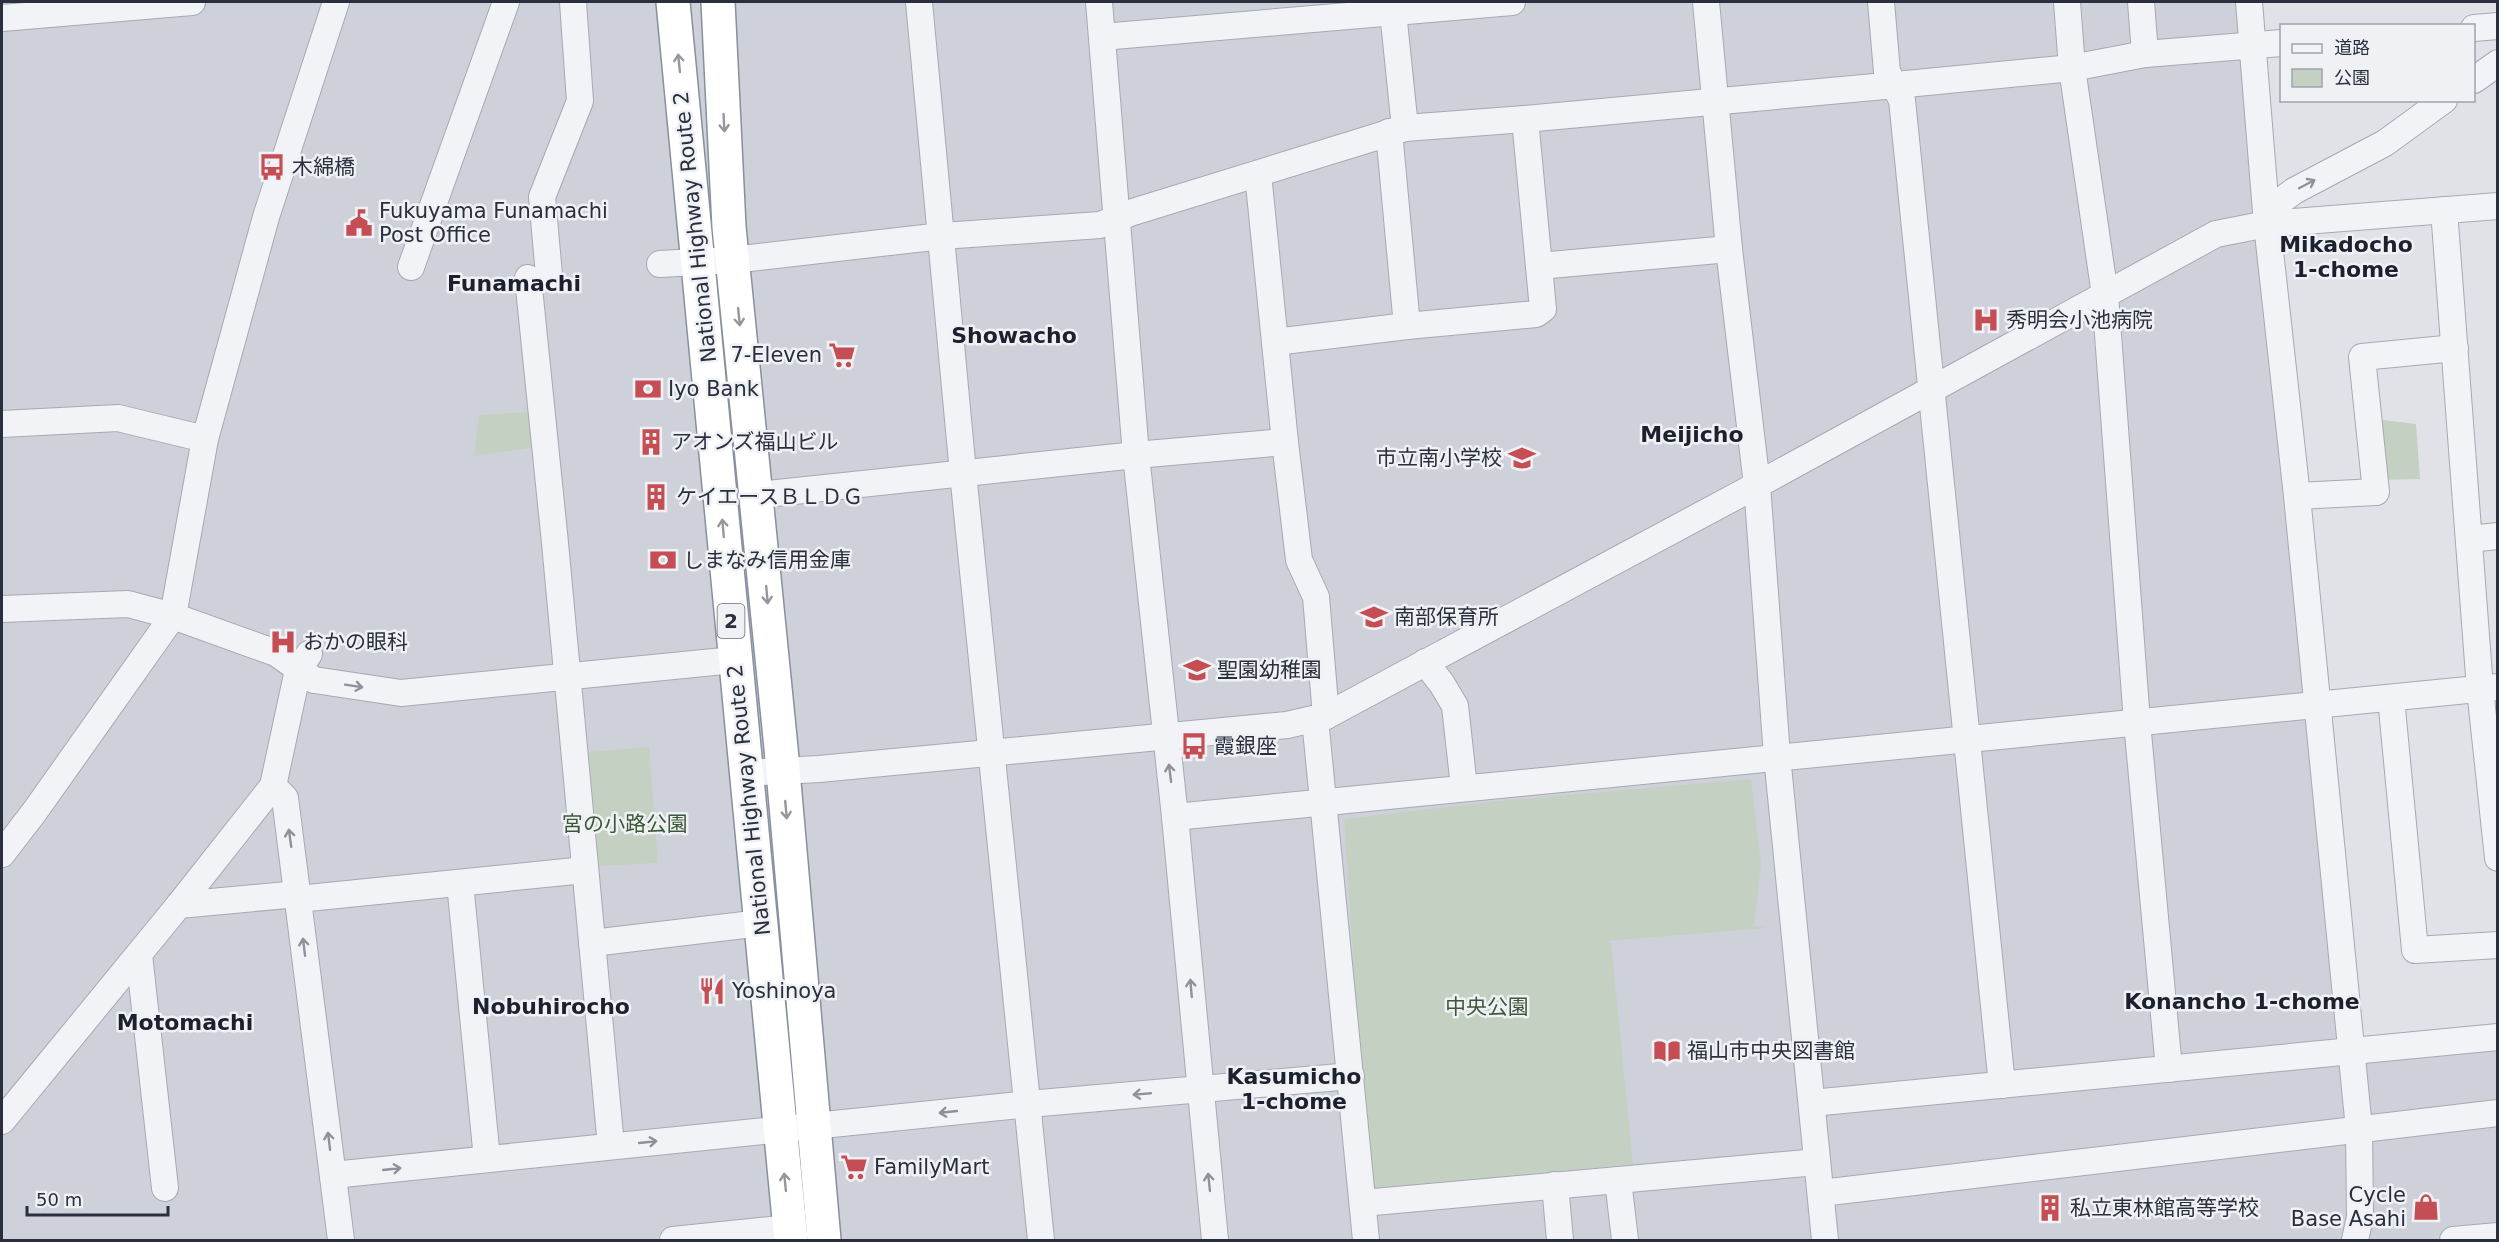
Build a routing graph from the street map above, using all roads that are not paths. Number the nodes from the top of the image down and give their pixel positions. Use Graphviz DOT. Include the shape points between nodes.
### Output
graph roads {
  1 [pos="192,2"];
  2 [pos="336,2"];
  3 [pos="506,2"];
  4 [pos="573,2"];
  5 [pos="673,2"];
  6 [pos="718,2"];
  7 [pos="920,2"];
  8 [pos="1099,2"];
  9 [pos="1512,2"];
  10 [pos="1706,2"];
  11 [pos="1881,2"];
  12 [pos="2067,2"];
  13 [pos="2141,2"];
  14 [pos="2248,2"];
  15 [pos="1392,7"];
  16 [pos="2,18"];
  17 [pos="2498,26"];
  18 [pos="2475,28"];
  19 [pos="1102,38"];
  20 [pos="2280,43"];
  21 [pos="2253,46"];
  22 [pos="2145,54"];
  23 [pos="2498,63"];
  24 [pos="2072,68"];
  25 [pos="2475,79"];
  26 [pos="1896,86"];
  27 [pos="1716,100"];
  28 [pos="2441,102"];
  29 [pos="1525,119"];
  30 [pos="1397,130"];
  31 [pos="1258,174"];
  32 [pos="2498,206"];
  33 [pos="2444,210"];
  34 [pos="1116,218"];
  35 [pos="2267,224"];
  36 [pos="942,236"];
  37 [pos="1730,249"];
  38 [pos="733,260"];
  39 [pos="697,263"];
  40 [pos="660,264"];
  41 [pos="1539,266"];
  42 [pos="411,267"];
  43 [pos="2105,295"];
  44 [pos="1407,326"];
  45 [pos="1275,342"];
  46 [pos="2455,348"];
  47 [pos="1931,390"];
  48 [pos="2,424"];
  49 [pos="205,439"];
  50 [pos="1285,441"];
  51 [pos="1136,454"];
  52 [pos="963,473"];
  53 [pos="1757,485"];
  54 [pos="757,495"];
  55 [pos="2297,496"];
  56 [pos="2498,536"];
  57 [pos="2469,538"];
  58 [pos="2,609"];
  59 [pos="173,616"];
  60 [pos="735,660"];
  61 [pos="304,662"];
  62 [pos="1425,662"];
  63 [pos="567,678"];
  64 [pos="2489,688"];
  65 [pos="2391,698"];
  66 [pos="2318,705"];
  67 [pos="1320,717"];
  68 [pos="2138,722"];
  69 [pos="1165,736"];
  70 [pos="1967,740"];
  71 [pos="991,753"];
  72 [pos="1777,756"];
  73 [pos="783,771"];
  74 [pos="745,773"];
  75 [pos="273,786"];
  76 [pos="1464,787"];
  77 [pos="1324,802"];
  78 [pos="1175,817"];
  79 [pos="2,854"];
  80 [pos="2498,858"];
  81 [pos="585,870"];
  82 [pos="460,883"];
  83 [pos="298,896"];
  84 [pos="179,905"];
  85 [pos="761,923"];
  86 [pos="592,943"];
  87 [pos="2498,945"];
  88 [pos="139,955"];
  89 [pos="2498,1037"];
  90 [pos="2352,1051"];
  91 [pos="2169,1069"];
  92 [pos="1351,1076"];
  93 [pos="2002,1085"];
  94 [pos="1200,1089"];
  95 [pos="1812,1103"];
  96 [pos="1029,1104"];
  97 [pos="2498,1113"];
  98 [pos="2,1121"];
  99 [pos="813,1126"];
  100 [pos="780,1129"];
  101 [pos="2359,1130"];
  102 [pos="611,1146"];
  103 [pos="487,1159"];
  104 [pos="1817,1162"];
  105 [pos="333,1175"];
  106 [pos="1618,1180"];
  107 [pos="1555,1185"];
  108 [pos="165,1188"];
  109 [pos="1821,1193"];
  110 [pos="1363,1203"];
  111 [pos="791,1234"];
  112 [pos="2498,1236"];
  113 [pos="341,1240"];
  114 [pos="673,1240"];
  115 [pos="824,1240"];
  116 [pos="1041,1240"];
  117 [pos="1215,1240"];
  118 [pos="1366,1240"];
  119 [pos="1560,1240"];
  120 [pos="1625,1240"];
  121 [pos="1825,1240"];
  122 [pos="2355,1240"];
  123 [pos="2453,1240"];
  1 -- 16 [label="street"];
  2 -- 49 [label="street" via="266,217"];
  3 -- 42 [label="street"];
  4 -- 63 [label="street" via="580,101 542,196 539,276"];
  39 -- 5 [label="highway, National Highway Route 2 / 2, one-way"];
  6 -- 38 [label="highway, National Highway Route 2 / 2, one-way"];
  7 -- 36 [label="street"];
  8 -- 19 [label="street"];
  9 -- 15 [label="street"];
  10 -- 27 [label="street"];
  11 -- 26 [label="street" via="1887,72"];
  12 -- 24 [label="street"];
  13 -- 22 [label="street"];
  14 -- 21 [label="street"];
  15 -- 19 [label="street" via="1379,12"];
  15 -- 30 [label="street"];
  17 -- 18 [label="street"];
  19 -- 34 [label="street"];
  20 -- 21 [label="street"];
  21 -- 22 [label="street"];
  21 -- 35 [label="street"];
  22 -- 24 [label="street"];
  23 -- 25 [label="street"];
  24 -- 26 [label="street"];
  24 -- 43 [label="street"];
  26 -- 27 [label="street"];
  26 -- 47 [label="street" via="1902,100"];
  27 -- 29 [label="street"];
  27 -- 37 [label="street"];
  35 -- 28 [label="street, one-way" via="2278,203 2294,191 2385,143"];
  29 -- 30 [label="street"];
  29 -- 41 [label="street"];
  30 -- 31 [label="street"];
  30 -- 44 [label="street"];
  31 -- 34 [label="street"];
  31 -- 45 [label="street"];
  32 -- 33 [label="street"];
  33 -- 35 [label="street"];
  33 -- 46 [label="street"];
  34 -- 36 [label="street" via="1100,225"];
  34 -- 51 [label="street"];
  35 -- 43 [label="street" via="2216,234"];
  35 -- 55 [label="street"];
  36 -- 38 [label="street"];
  36 -- 52 [label="street"];
  37 -- 41 [label="street"];
  37 -- 53 [label="street"];
  38 -- 39 [label="street"];
  38 -- 54 [label="highway, National Highway Route 2 / 2, one-way"];
  39 -- 40 [label="street"];
  60 -- 39 [label="highway, National Highway Route 2 / 2, one-way"];
  41 -- 44 [label="street" via="1543,309 1536,314"];
  43 -- 47 [label="street"];
  43 -- 68 [label="street"];
  44 -- 45 [label="street"];
  45 -- 50 [label="street"];
  46 -- 55 [label="street" via="2362,357 2376,492"];
  46 -- 57 [label="street"];
  47 -- 53 [label="street"];
  47 -- 70 [label="street"];
  48 -- 49 [label="street" via="118,417"];
  49 -- 59 [label="street"];
  50 -- 51 [label="street"];
  50 -- 67 [label="street" via="1299,560 1316,597"];
  51 -- 52 [label="street"];
  51 -- 69 [label="street"];
  52 -- 54 [label="street"];
  52 -- 71 [label="street"];
  53 -- 62 [label="street"];
  53 -- 72 [label="street"];
  54 -- 73 [label="highway, National Highway Route 2 / 2, one-way"];
  55 -- 66 [label="street"];
  56 -- 57 [label="street"];
  57 -- 64 [label="street"];
  58 -- 59 [label="street" via="128,604"];
  59 -- 61 [label="street"];
  59 -- 79 [label="street"];
  60 -- 63 [label="street"];
  60 -- 74 [label="highway, National Highway Route 2 / 2"];
  61 -- 63 [label="street, one-way" via="314,680 401,693"];
  61 -- 75 [label="street"];
  62 -- 67 [label="street"];
  62 -- 76 [label="street" via="1455,706"];
  63 -- 81 [label="street"];
  64 -- 65 [label="street"];
  64 -- 80 [label="street"];
  65 -- 66 [label="street"];
  65 -- 87 [label="street" via="2415,950"];
  66 -- 68 [label="street"];
  66 -- 90 [label="street"];
  67 -- 69 [label="street" via="1287,725"];
  67 -- 77 [label="street"];
  68 -- 70 [label="street"];
  68 -- 91 [label="street"];
  69 -- 71 [label="street"];
  78 -- 69 [label="street, one-way"];
  70 -- 72 [label="street"];
  70 -- 93 [label="street"];
  71 -- 73 [label="street"];
  71 -- 96 [label="street"];
  72 -- 76 [label="street"];
  72 -- 95 [label="street"];
  73 -- 74 [label="street"];
  73 -- 99 [label="highway, National Highway Route 2 / 2, one-way"];
  74 -- 85 [label="highway, National Highway Route 2 / 2"];
  83 -- 75 [label="street, one-way" via="285,798"];
  75 -- 84 [label="street"];
  76 -- 77 [label="street"];
  77 -- 78 [label="street"];
  77 -- 92 [label="street"];
  94 -- 78 [label="street, one-way"];
  81 -- 82 [label="street"];
  81 -- 86 [label="street"];
  82 -- 83 [label="street"];
  82 -- 103 [label="street"];
  83 -- 84 [label="street"];
  105 -- 83 [label="street, one-way"];
  84 -- 88 [label="street"];
  85 -- 86 [label="street"];
  85 -- 100 [label="highway, National Highway Route 2 / 2"];
  86 -- 102 [label="street"];
  88 -- 98 [label="street"];
  88 -- 108 [label="street"];
  89 -- 90 [label="street"];
  90 -- 91 [label="street"];
  90 -- 101 [label="street"];
  91 -- 93 [label="street"];
  92 -- 94 [label="street"];
  92 -- 110 [label="street"];
  93 -- 95 [label="street"];
  94 -- 96 [label="street, one-way"];
  117 -- 94 [label="street, one-way"];
  95 -- 104 [label="street"];
  96 -- 99 [label="street, one-way"];
  96 -- 116 [label="street"];
  97 -- 101 [label="street"];
  99 -- 100 [label="street"];
  99 -- 115 [label="highway, National Highway Route 2 / 2"];
  102 -- 100 [label="street, one-way"];
  111 -- 100 [label="highway, National Highway Route 2 / 2, one-way"];
  101 -- 109 [label="street"];
  101 -- 122 [label="street" via="2360,1217"];
  102 -- 103 [label="street"];
  105 -- 103 [label="street, one-way"];
  104 -- 106 [label="street"];
  104 -- 109 [label="street"];
  105 -- 113 [label="street"];
  106 -- 107 [label="street"];
  106 -- 120 [label="street"];
  107 -- 110 [label="street"];
  107 -- 119 [label="street"];
  109 -- 121 [label="street"];
  110 -- 118 [label="street"];
  111 -- 114 [label="street"];
  112 -- 123 [label="street"];
}
